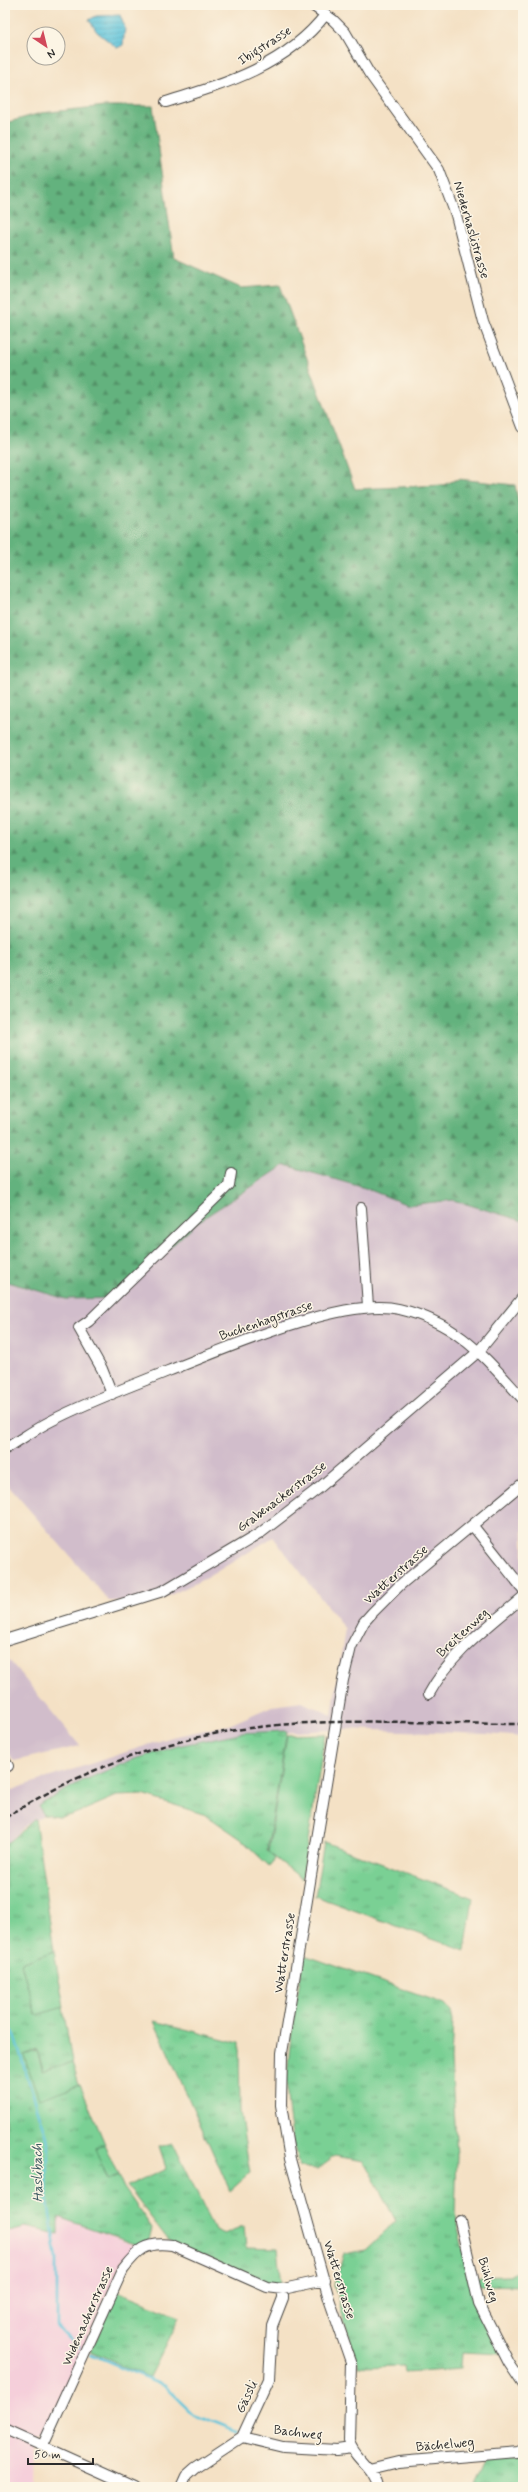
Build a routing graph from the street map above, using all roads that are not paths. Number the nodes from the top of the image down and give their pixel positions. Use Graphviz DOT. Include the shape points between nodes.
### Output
graph roads {
  1 [pos="312,5"];
  2 [pos="326,14"];
  3 [pos="166,102"];
  4 [pos="523,427"];
  5 [pos="231,1173"];
  6 [pos="361,1208"];
  7 [pos="523,1297"];
  8 [pos="368,1306"];
  9 [pos="479,1351"];
  10 [pos="112,1394"];
  11 [pos="523,1400"];
  12 [pos="5,1449"];
  13 [pos="523,1483"];
  14 [pos="473,1526"];
  15 [pos="523,1589"];
  16 [pos="523,1597"];
  17 [pos="5,1640"];
  18 [pos="429,1694"];
  19 [pos="460,2221"];
  20 [pos="325,2280"];
  21 [pos="283,2290"];
  22 [pos="523,2384"];
  23 [pos="5,2429"];
  24 [pos="242,2436"];
  25 [pos="43,2445"];
  26 [pos="351,2448"];
  27 [pos="523,2449"];
  28 [pos="370,2469"];
  29 [pos="134,2487"];
  30 [pos="181,2487"];
  31 [pos="377,2487"];
  1 -- 2 [label="street, Niederhaslistrasse"];
  2 -- 3 [label="street, Ibigstrasse" via="300,40 261,68 230,83"];
  2 -- 4 [label="street, Niederhaslistrasse" via="355,46 369,72 430,156 447,186 483,321"];
  5 -- 10 [label="street" via="229,1185 79,1328 102,1369"];
  6 -- 8 [label="street"];
  7 -- 9 [label="street, Grabenackerstrasse"];
  8 -- 9 [label="street, Buchenhagstrasse" via="399,1308 445,1325"];
  8 -- 10 [label="street, Buchenhagstrasse" via="306,1321 229,1347"];
  9 -- 11 [label="street, Buchenhagstrasse"];
  9 -- 17 [label="street, Grabenackerstrasse" via="319,1488 259,1534 163,1591"];
  10 -- 12 [label="street, Buchenhagstrasse" via="51,1421"];
  13 -- 14 [label="street, Watterstrasse"];
  14 -- 15 [label="street"];
  14 -- 20 [label="street, Watterstrasse" via="400,1585 372,1612 352,1647 343,1680 282,2053 281,2105 290,2159"];
  16 -- 18 [label="street, Breitenweg" via="461,1650 440,1673"];
  19 -- 22 [label="street, Bühlweg" via="479,2304 509,2363"];
  20 -- 21 [label="street, Widenacherstrasse"];
  20 -- 26 [label="street, Watterstrasse" via="352,2368 349,2441"];
  21 -- 24 [label="street, Gässli" via="283,2298 272,2326 269,2379"];
  21 -- 25 [label="street, Widenacherstrasse" via="266,2287 172,2245 160,2243 146,2246 134,2254 122,2269"];
  23 -- 25 [label="street"];
  24 -- 26 [label="street, Bachweg" via="283,2447 336,2450"];
  24 -- 30 [label="street" via="195,2468 186,2476"];
  25 -- 29 [label="street"];
  26 -- 28 [label="street"];
  27 -- 28 [label="street, Bächelweg" via="517,2452 398,2462"];
  28 -- 31 [label="street"];
}
